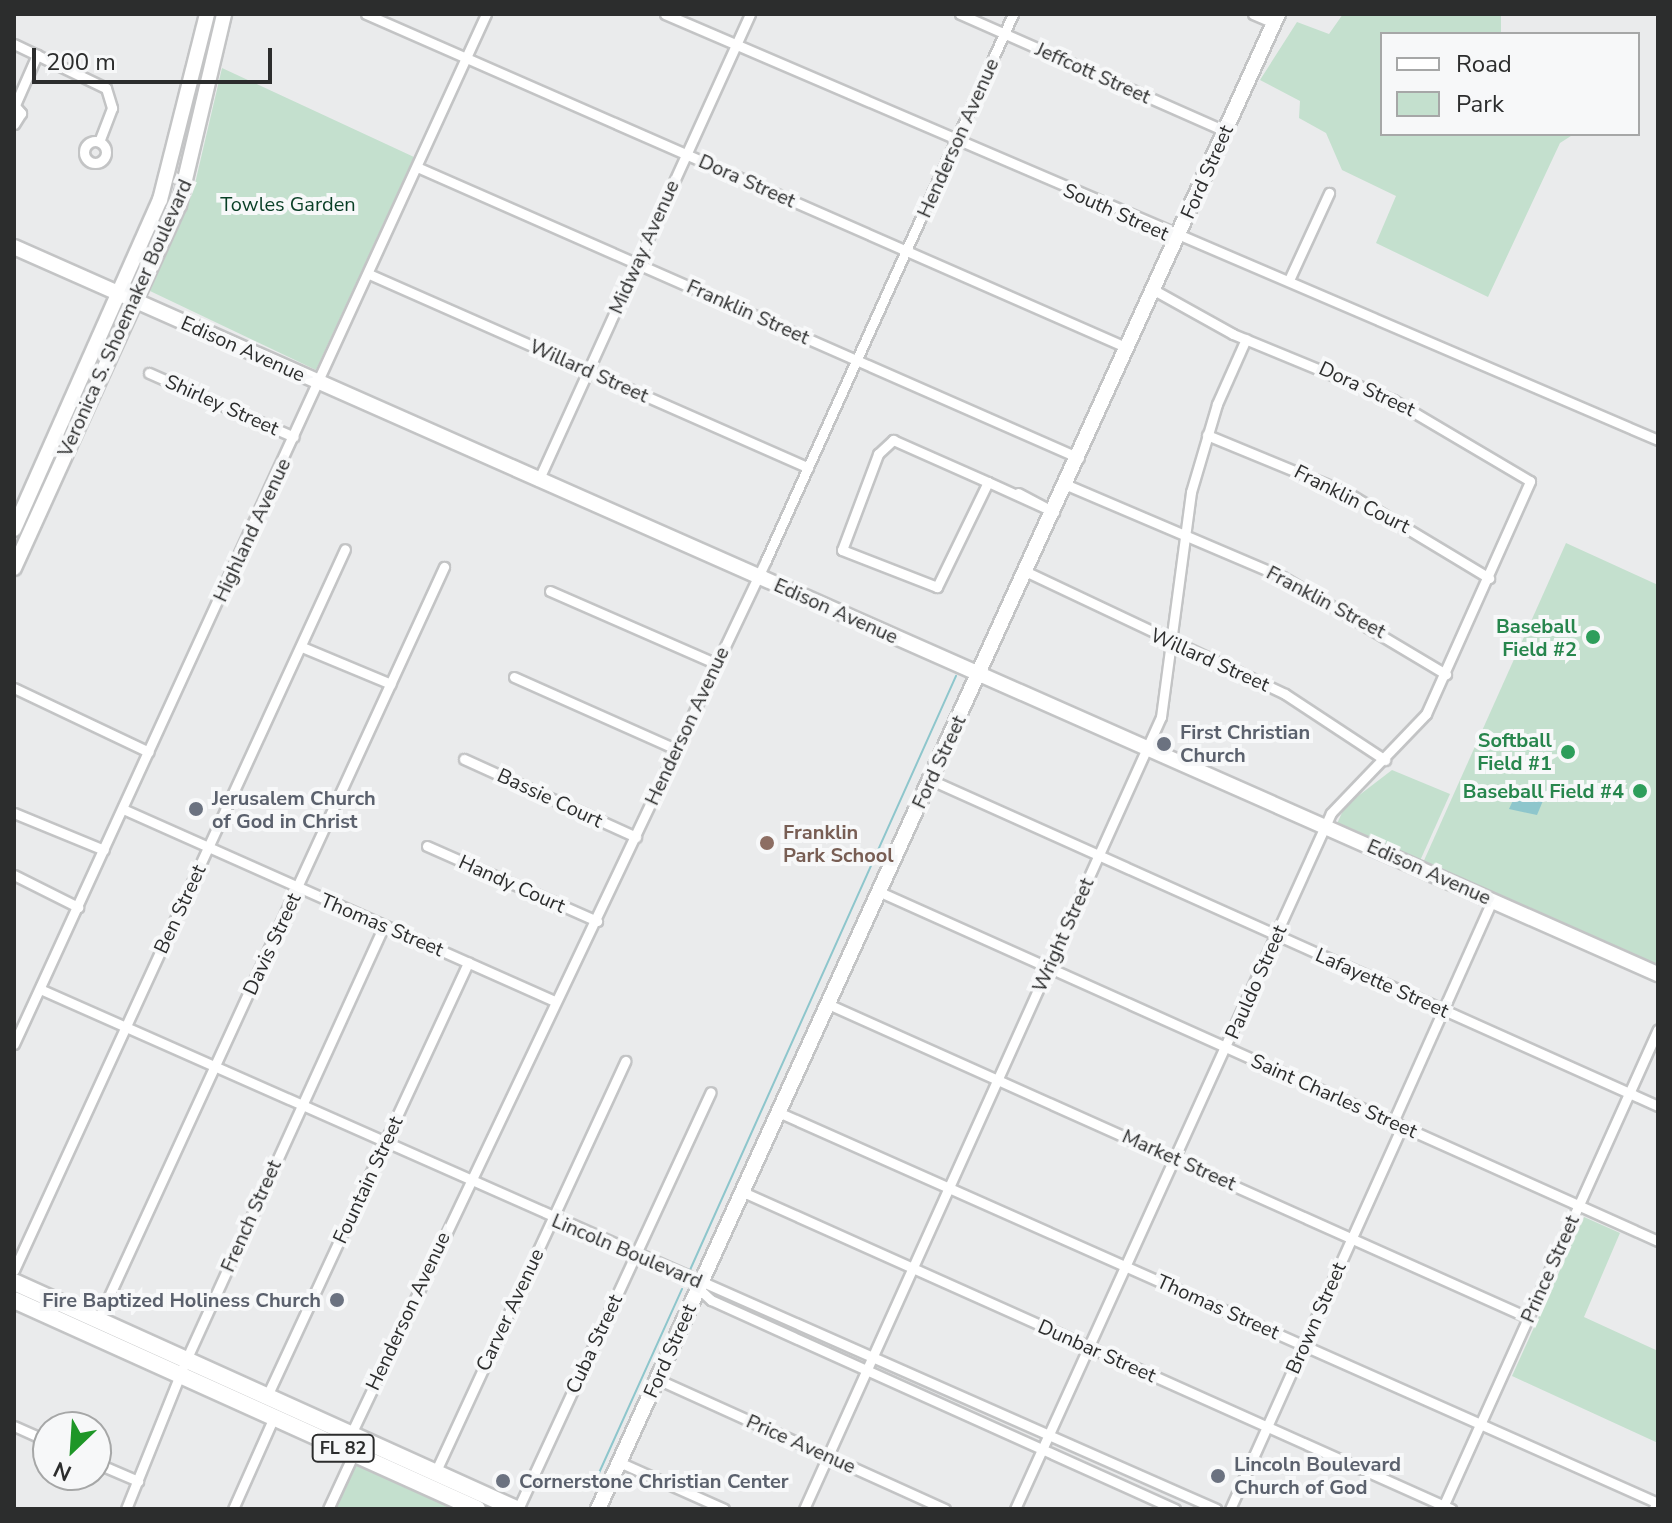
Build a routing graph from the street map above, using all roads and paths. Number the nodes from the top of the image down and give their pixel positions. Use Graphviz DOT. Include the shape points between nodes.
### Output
graph roads {
  1 [pos="207,14"];
  2 [pos="224,14"];
  3 [pos="366,14"];
  4 [pos="486,14"];
  5 [pos="665,14"];
  6 [pos="750,14"];
  7 [pos="960,14"];
  8 [pos="1013,14"];
  9 [pos="1253,14"];
  10 [pos="1276,18"];
  11 [pos="1005,34"];
  12 [pos="14,44"];
  13 [pos="736,44"];
  14 [pos="37,55"];
  15 [pos="467,56"];
  16 [pos="15,105"];
  17 [pos="14,124"];
  18 [pos="1225,131"];
  19 [pos="99,142"];
  20 [pos="956,142"];
  21 [pos="686,154"];
  22 [pos="417,167"];
  23 [pos="1329,193"];
  24 [pos="1177,238"];
  25 [pos="14,247"];
  26 [pos="906,251"];
  27 [pos="637,263"];
  28 [pos="369,274"];
  29 [pos="1289,280"];
  30 [pos="1154,290"];
  31 [pos="120,294"];
  32 [pos="135,301"];
  33 [pos="1246,339"];
  34 [pos="1128,348"];
  35 [pos="857,361"];
  36 [pos="588,371"];
  37 [pos="149,373"];
  38 [pos="319,384"];
  39 [pos="1207,435"];
  40 [pos="294,437"];
  41 [pos="1658,440"];
  42 [pos="1079,458"];
  43 [pos="808,468"];
  44 [pos="538,481"];
  45 [pos="1530,481"];
  46 [pos="988,482"];
  47 [pos="1067,485"];
  48 [pos="1054,512"];
  49 [pos="14,529"];
  50 [pos="1181,536"];
  51 [pos="345,549"];
  52 [pos="444,567"];
  53 [pos="14,568"];
  54 [pos="1027,572"];
  55 [pos="758,576"];
  56 [pos="1489,578"];
  57 [pos="550,591"];
  58 [pos="1172,642"];
  59 [pos="302,647"];
  60 [pos="715,663"];
  61 [pos="980,674"];
  62 [pos="1446,674"];
  63 [pos="514,677"];
  64 [pos="391,684"];
  65 [pos="14,688"];
  66 [pos="1147,747"];
  67 [pos="676,749"];
  68 [pos="149,752"];
  69 [pos="464,759"];
  70 [pos="1385,760"];
  71 [pos="931,780"];
  72 [pos="123,809"];
  73 [pos="14,813"];
  74 [pos="1326,827"];
  75 [pos="636,837"];
  76 [pos="427,846"];
  77 [pos="208,849"];
  78 [pos="104,850"];
  79 [pos="1099,856"];
  80 [pos="14,875"];
  81 [pos="297,888"];
  82 [pos="880,892"];
  83 [pos="1492,901"];
  84 [pos="78,907"];
  85 [pos="597,921"];
  86 [pos="384,926"];
  87 [pos="1277,935"];
  88 [pos="468,962"];
  89 [pos="1049,968"];
  90 [pos="1658,974"];
  91 [pos="40,989"];
  92 [pos="554,1001"];
  93 [pos="828,1004"];
  94 [pos="1443,1010"];
  95 [pos="126,1026"];
  96 [pos="1658,1029"];
  97 [pos="14,1044"];
  98 [pos="1226,1048"];
  99 [pos="625,1061"];
  100 [pos="215,1067"];
  101 [pos="999,1080"];
  102 [pos="711,1092"];
  103 [pos="1629,1093"];
  104 [pos="301,1106"];
  105 [pos="1658,1106"];
  106 [pos="778,1112"];
  107 [pos="1398,1124"];
  108 [pos="385,1143"];
  109 [pos="1176,1158"];
  110 [pos="468,1180"];
  111 [pos="950,1189"];
  112 [pos="743,1192"];
  113 [pos="1579,1205"];
  114 [pos="552,1218"];
  115 [pos="1351,1238"];
  116 [pos="1658,1241"];
  117 [pos="635,1257"];
  118 [pos="1127,1266"];
  119 [pos="913,1269"];
  120 [pos="14,1270"];
  121 [pos="14,1282"];
  122 [pos="699,1287"];
  123 [pos="14,1300"];
  124 [pos="1529,1318"];
  125 [pos="98,1320"];
  126 [pos="1303,1345"];
  127 [pos="1090,1349"];
  128 [pos="874,1356"];
  129 [pos="185,1368"];
  130 [pos="867,1371"];
  131 [pos="657,1379"];
  132 [pos="213,1380"];
  133 [pos="267,1396"];
  134 [pos="274,1417"];
  135 [pos="1480,1424"];
  136 [pos="1266,1427"];
  137 [pos="351,1434"];
  138 [pos="1049,1435"];
  139 [pos="375,1445"];
  140 [pos="1043,1449"];
  141 [pos="354,1453"];
  142 [pos="828,1456"];
  143 [pos="619,1462"];
  144 [pos="112,1470"];
  145 [pos="435,1473"];
  146 [pos="138,1481"];
  147 [pos="1658,1506"];
  148 [pos="1446,1508"];
  149 [pos="126,1509"];
  150 [pos="233,1509"];
  151 [pos="328,1509"];
  152 [pos="477,1509"];
  153 [pos="517,1509"];
  154 [pos="598,1509"];
  155 [pos="724,1509"];
  156 [pos="804,1509"];
  157 [pos="945,1509"];
  158 [pos="1015,1509"];
  159 [pos="1175,1509"];
  160 [pos="1216,1509"];
  161 [pos="1230,1509"];
  1 -- 31 [label="street, Veronica S. Shoemaker Boulevard" via="178,145"];
  2 -- 32 [label="street, Veronica S. Shoemaker Boulevard" via="200,139"];
  3 -- 15 [label="street, Dora Street"];
  4 -- 15 [label="street, Highland Avenue"];
  5 -- 13 [label="street, South Street"];
  6 -- 13 [label="street, Midway Avenue"];
  7 -- 11 [label="street, Jeffcott Street"];
  8 -- 11 [label="street, Henderson Avenue"];
  9 -- 10 [label="street"];
  10 -- 18 [label="street, Ford Street"];
  11 -- 18 [label="street, Jeffcott Street"];
  11 -- 20 [label="street, Henderson Avenue"];
  12 -- 14 [label="street"];
  13 -- 20 [label="street, South Street"];
  13 -- 21 [label="street, Midway Avenue"];
  14 -- 16 [label="street"];
  14 -- 19 [label="street" via="106,88 112,108"];
  15 -- 21 [label="street, Dora Street"];
  15 -- 22 [label="street, Highland Avenue"];
  16 -- 17 [label="street" via="21,116"];
  18 -- 24 [label="street, Ford Street"];
  20 -- 24 [label="street, South Street"];
  20 -- 26 [label="street, Henderson Avenue"];
  21 -- 26 [label="street, Dora Street"];
  21 -- 27 [label="street, Midway Avenue"];
  22 -- 27 [label="street, Franklin Street"];
  22 -- 28 [label="street, Highland Avenue"];
  23 -- 29 [label="street"];
  24 -- 29 [label="street, South Street"];
  24 -- 30 [label="street, Ford Street"];
  25 -- 31 [label="street, Edison Avenue"];
  26 -- 34 [label="street, Dora Street"];
  26 -- 35 [label="street, Henderson Avenue"];
  27 -- 35 [label="street, Franklin Street"];
  27 -- 36 [label="street, Midway Avenue"];
  28 -- 36 [label="street, Willard Street"];
  28 -- 38 [label="street, Highland Avenue"];
  29 -- 41 [label="street, South Street"];
  30 -- 33 [label="street, Dora Street"];
  30 -- 34 [label="street, Ford Street"];
  31 -- 32 [label="street, Edison Avenue"];
  31 -- 49 [label="street, Veronica S. Shoemaker Boulevard"];
  32 -- 38 [label="street, Edison Avenue"];
  32 -- 53 [label="street, Veronica S. Shoemaker Boulevard"];
  33 -- 39 [label="street, Wright Street"];
  33 -- 45 [label="street, Dora Street" via="1393,400"];
  34 -- 42 [label="street, Ford Street"];
  35 -- 42 [label="street, Franklin Street"];
  35 -- 43 [label="street, Henderson Avenue"];
  36 -- 43 [label="street, Willard Street"];
  36 -- 44 [label="street, Midway Avenue"];
  37 -- 40 [label="street, Shirley Street"];
  38 -- 40 [label="street, Highland Avenue"];
  38 -- 44 [label="street, Edison Avenue"];
  39 -- 50 [label="street, Wright Street"];
  39 -- 56 [label="street, Franklin Court" via="1348,493"];
  40 -- 68 [label="street, Highland Avenue"];
  42 -- 47 [label="street, Ford Street"];
  43 -- 55 [label="street, Henderson Avenue"];
  44 -- 55 [label="street, Edison Avenue"];
  45 -- 56 [label="street, Pauldo Street"];
  46 -- 46 [label="street" via="885,441 842,534 842,550 937,587"];
  46 -- 48 [label="street"];
  47 -- 48 [label="street, Ford Street"];
  47 -- 50 [label="street, Franklin Street"];
  48 -- 54 [label="street, Ford Street"];
  50 -- 58 [label="street, Wright Street"];
  50 -- 62 [label="street, Franklin Street" via="1330,601"];
  51 -- 59 [label="street, Ben Street"];
  52 -- 64 [label="street, Davis Street"];
  54 -- 58 [label="street, Willard Street"];
  54 -- 61 [label="street, Ford Street"];
  55 -- 60 [label="street, Henderson Avenue"];
  55 -- 61 [label="street, Edison Avenue"];
  56 -- 62 [label="street, Pauldo Street"];
  57 -- 60 [label="street"];
  58 -- 66 [label="street, Wright Street" via="1166,700"];
  58 -- 70 [label="street, Willard Street" via="1285,694"];
  59 -- 64 [label="street"];
  59 -- 77 [label="street, Ben Street"];
  60 -- 67 [label="street, Henderson Avenue"];
  61 -- 66 [label="street, Edison Avenue"];
  61 -- 71 [label="street, Ford Street"];
  62 -- 70 [label="street, Pauldo Street" via="1426,714"];
  63 -- 67 [label="street"];
  64 -- 81 [label="street, Davis Street"];
  65 -- 68 [label="street"];
  66 -- 74 [label="street, Edison Avenue"];
  66 -- 79 [label="street, Wright Street"];
  67 -- 75 [label="street, Henderson Avenue"];
  68 -- 72 [label="street, Highland Avenue"];
  69 -- 75 [label="street, Bassie Court"];
  70 -- 74 [label="street, Pauldo Street" via="1343,794"];
  71 -- 79 [label="street, Lafayette Street"];
  71 -- 82 [label="street, Ford Street"];
  72 -- 77 [label="street, Thomas Street"];
  72 -- 78 [label="street, Highland Avenue"];
  73 -- 78 [label="street"];
  74 -- 83 [label="street, Edison Avenue"];
  74 -- 87 [label="street, Pauldo Street"];
  75 -- 85 [label="street, Henderson Avenue"];
  76 -- 85 [label="street, Handy Court"];
  77 -- 81 [label="street, Thomas Street"];
  77 -- 95 [label="street, Ben Street"];
  78 -- 84 [label="street, Highland Avenue"];
  79 -- 87 [label="street, Lafayette Street"];
  79 -- 89 [label="street, Wright Street"];
  80 -- 84 [label="street"];
  81 -- 86 [label="street, Thomas Street"];
  81 -- 100 [label="street, Davis Street"];
  82 -- 89 [label="street, Saint Charles Street"];
  82 -- 93 [label="street, Ford Street"];
  83 -- 90 [label="street, Edison Avenue"];
  83 -- 94 [label="street, Brown Street"];
  84 -- 91 [label="street, Highland Avenue"];
  85 -- 92 [label="street, Henderson Avenue"];
  86 -- 88 [label="street, Thomas Street"];
  86 -- 104 [label="street, French Street"];
  87 -- 94 [label="street, Lafayette Street"];
  87 -- 98 [label="street, Pauldo Street"];
  88 -- 92 [label="street, Thomas Street"];
  88 -- 108 [label="street, Fountain Street"];
  89 -- 98 [label="street, Saint Charles Street"];
  89 -- 101 [label="street, Wright Street"];
  91 -- 95 [label="street, Lincoln Boulevard"];
  91 -- 97 [label="street, Highland Avenue"];
  92 -- 110 [label="street, Henderson Avenue"];
  93 -- 101 [label="street, Market Street"];
  93 -- 106 [label="street, Ford Street"];
  94 -- 103 [label="street, Lafayette Street"];
  94 -- 107 [label="street, Brown Street"];
  95 -- 100 [label="street, Lincoln Boulevard"];
  95 -- 120 [label="street, Ben Street"];
  96 -- 103 [label="street, Prince Street"];
  98 -- 107 [label="street, Saint Charles Street"];
  98 -- 109 [label="street, Pauldo Street"];
  99 -- 114 [label="street, Carver Avenue"];
  100 -- 104 [label="street, Lincoln Boulevard"];
  100 -- 125 [label="street, Davis Street"];
  101 -- 109 [label="street, Market Street"];
  101 -- 111 [label="street, Wright Street"];
  102 -- 117 [label="street, Cuba Street"];
  103 -- 105 [label="street, Lafayette Street"];
  103 -- 113 [label="street, Prince Street"];
  104 -- 108 [label="street, Lincoln Boulevard"];
  104 -- 129 [label="street, French Street"];
  106 -- 111 [label="street, Thomas Street"];
  106 -- 112 [label="street, Ford Street"];
  107 -- 113 [label="street, Saint Charles Street"];
  107 -- 115 [label="street, Brown Street"];
  108 -- 110 [label="street, Lincoln Boulevard"];
  108 -- 133 [label="street, Fountain Street"];
  109 -- 115 [label="street, Market Street"];
  109 -- 118 [label="street, Pauldo Street"];
  110 -- 114 [label="street, Lincoln Boulevard"];
  110 -- 137 [label="street, Henderson Avenue"];
  111 -- 118 [label="street, Thomas Street"];
  111 -- 119 [label="street, Wright Street"];
  112 -- 119 [label="street, Dunbar Street"];
  112 -- 122 [label="street, Ford Street"];
  113 -- 116 [label="street, Saint Charles Street"];
  113 -- 124 [label="street, Prince Street"];
  114 -- 117 [label="street, Lincoln Boulevard"];
  114 -- 145 [label="street, Carver Avenue"];
  115 -- 124 [label="street, Market Street"];
  115 -- 126 [label="street, Brown Street"];
  117 -- 122 [label="street, Lincoln Boulevard"];
  117 -- 153 [label="street, Cuba Street"];
  118 -- 126 [label="street, Thomas Street"];
  118 -- 127 [label="street, Pauldo Street"];
  119 -- 127 [label="street, Dunbar Street"];
  119 -- 128 [label="street, Wright Street"];
  121 -- 125 [label="main road, FL 82"];
  122 -- 128 [label="street, Lincoln Boulevard"];
  122 -- 130 [label="street, Lincoln Boulevard"];
  122 -- 131 [label="street, Ford Street"];
  123 -- 129 [label="main road, FL 82"];
  124 -- 135 [label="street, Prince Street"];
  125 -- 129 [label="main road, FL 82"];
  126 -- 135 [label="street, Thomas Street"];
  126 -- 136 [label="street, Brown Street"];
  127 -- 136 [label="street, Dunbar Street"];
  127 -- 138 [label="street, Pauldo Street"];
  128 -- 130 [label="street, Wright Street"];
  128 -- 138 [label="street, Lincoln Boulevard"];
  129 -- 132 [label="main road, FL 82"];
  129 -- 146 [label="street, French Street"];
  130 -- 140 [label="street, Lincoln Boulevard"];
  130 -- 142 [label="street, Wright Street"];
  131 -- 142 [label="street, Price Avenue"];
  131 -- 143 [label="street, Ford Street"];
  132 -- 133 [label="main road, FL 82"];
  132 -- 134 [label="main road, FL 82"];
  133 -- 137 [label="main road, FL 82"];
  134 -- 141 [label="main road, FL 82"];
  134 -- 150 [label="street"];
  135 -- 147 [label="street, Thomas Street"];
  135 -- 148 [label="street, Prince Street"];
  136 -- 148 [label="street, Dunbar Street"];
  136 -- 161 [label="street, Brown Street"];
  137 -- 139 [label="main road, FL 82"];
  138 -- 140 [label="street, Pauldo Street"];
  138 -- 160 [label="street, Lincoln Boulevard"];
  139 -- 141 [label="main road"];
  139 -- 145 [label="main road, FL 82"];
  140 -- 158 [label="street, Pauldo Street"];
  140 -- 159 [label="street, Lincoln Boulevard"];
  141 -- 151 [label="street"];
  141 -- 152 [label="main road, FL 82"];
  142 -- 156 [label="street, Wright Street"];
  142 -- 157 [label="street, Price Avenue"];
  143 -- 154 [label="street, Ford Street"];
  143 -- 155 [label="street"];
  144 -- 146 [label="street"];
  145 -- 153 [label="main road, FL 82"];
  146 -- 149 [label="street, French Street"];
}
